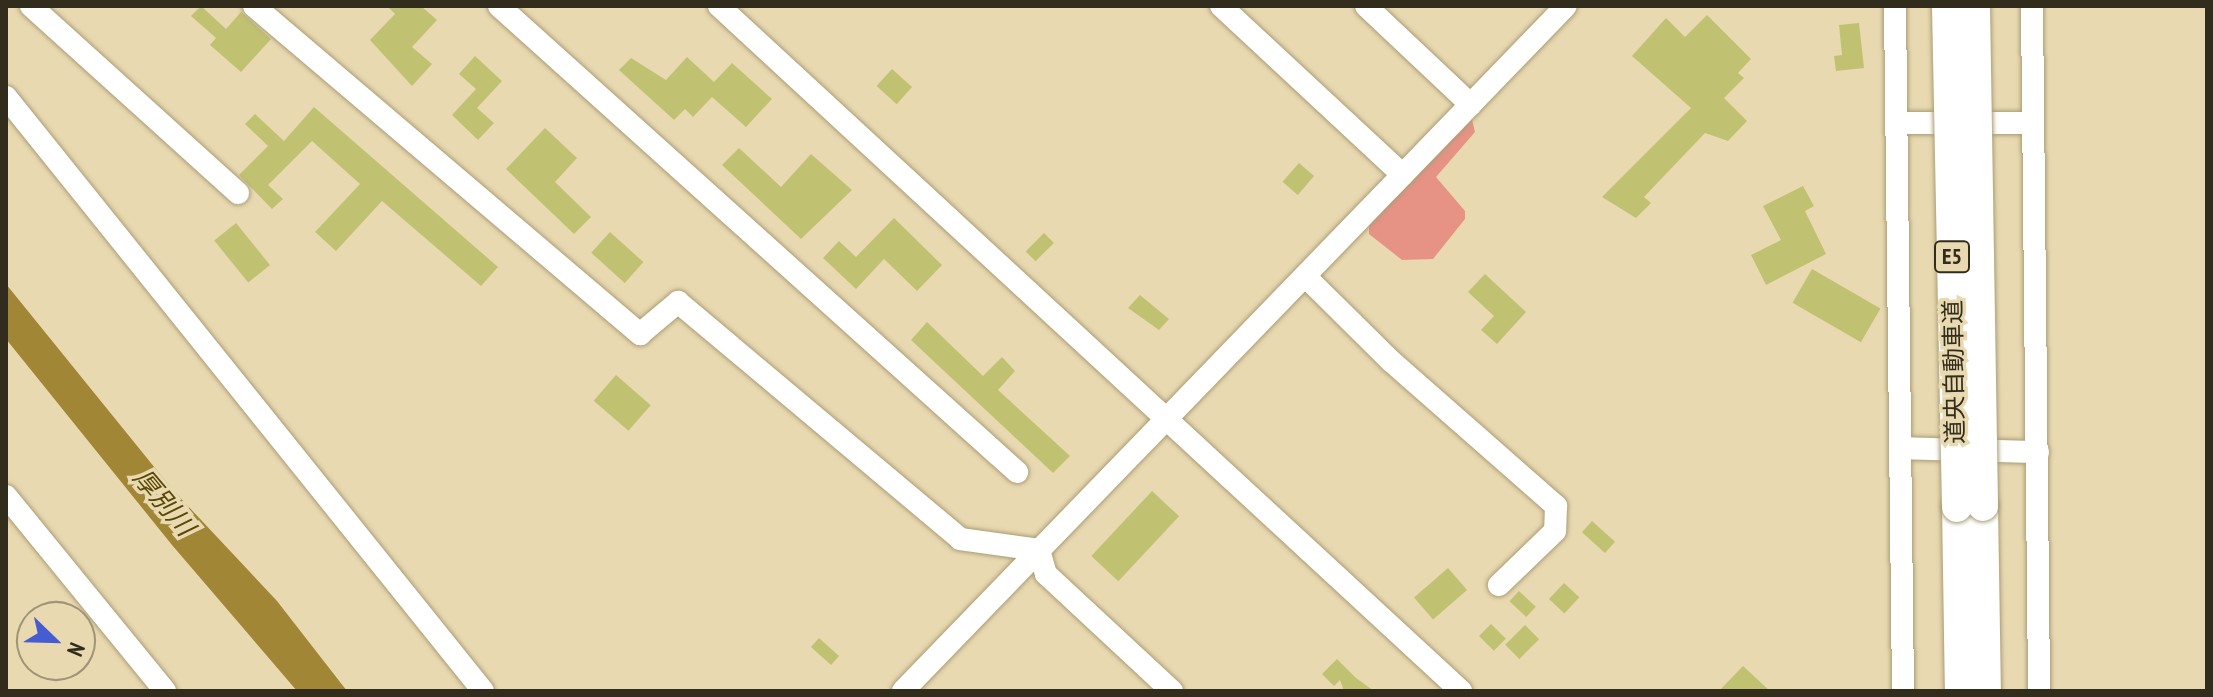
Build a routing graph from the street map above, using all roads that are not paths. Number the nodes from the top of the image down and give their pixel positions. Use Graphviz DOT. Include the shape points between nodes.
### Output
graph roads {
  1 [pos="31,6"];
  2 [pos="254,6"];
  3 [pos="499,6"];
  4 [pos="719,6"];
  5 [pos="1221,6"];
  6 [pos="1366,6"];
  7 [pos="1566,6"];
  8 [pos="1895,6"];
  9 [pos="1947,6"];
  10 [pos="1975,6"];
  11 [pos="2032,6"];
  12 [pos="6,97"];
  13 [pos="1471,105"];
  14 [pos="1896,123"];
  15 [pos="2033,123"];
  16 [pos="1403,175"];
  17 [pos="238,193"];
  18 [pos="1305,276"];
  19 [pos="1169,417"];
  20 [pos="1900,448"];
  21 [pos="2038,452"];
  22 [pos="1017,472"];
  23 [pos="6,496"];
  24 [pos="1970,506"];
  25 [pos="1039,550"];
  26 [pos="1499,585"];
  27 [pos="165,691"];
  28 [pos="483,691"];
  29 [pos="903,691"];
  30 [pos="1172,691"];
  31 [pos="1461,691"];
  32 [pos="1903,691"];
  33 [pos="1960,691"];
  34 [pos="1986,691"];
  35 [pos="2039,691"];
  1 -- 17 [label="street"];
  2 -- 25 [label="street" via="640,334 678,302 960,539"];
  3 -- 22 [label="street"];
  4 -- 19 [label="street"];
  5 -- 16 [label="street"];
  6 -- 13 [label="street"];
  7 -- 13 [label="street"];
  8 -- 14 [label="street"];
  9 -- 24 [label="highway, 道央自動車道 / E5, bridge"];
  10 -- 24 [label="highway, 道央自動車道 / E5, bridge"];
  11 -- 15 [label="street"];
  12 -- 28 [label="street"];
  13 -- 16 [label="street"];
  14 -- 15 [label="street"];
  14 -- 20 [label="street"];
  15 -- 21 [label="street"];
  16 -- 18 [label="street"];
  18 -- 19 [label="street"];
  18 -- 26 [label="street" via="1556,506 1555,531"];
  19 -- 25 [label="street"];
  19 -- 31 [label="street"];
  20 -- 21 [label="street"];
  20 -- 32 [label="street"];
  21 -- 35 [label="street"];
  23 -- 27 [label="street"];
  24 -- 33 [label="highway, 道央自動車道 / E5"];
  24 -- 34 [label="highway, 道央自動車道 / E5"];
  25 -- 29 [label="street"];
  25 -- 30 [label="street" via="1046,574"];
}
